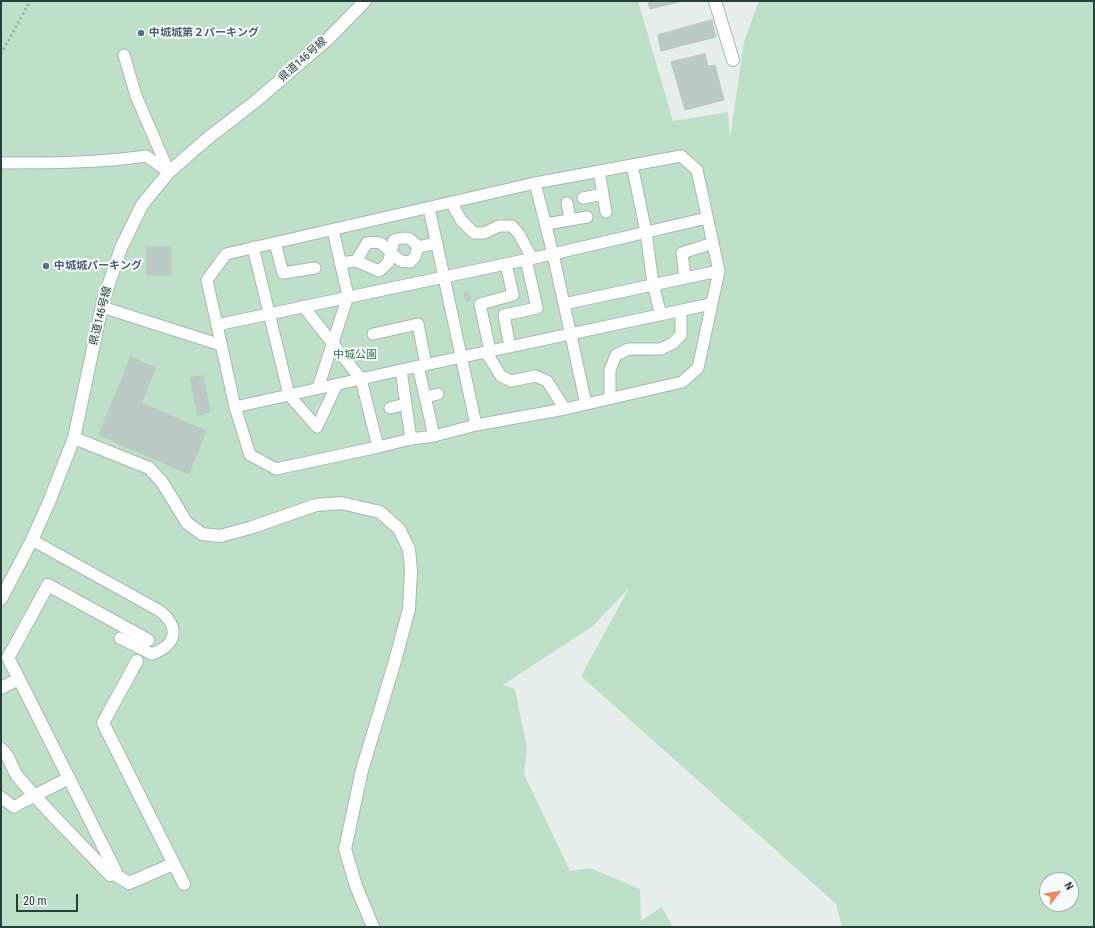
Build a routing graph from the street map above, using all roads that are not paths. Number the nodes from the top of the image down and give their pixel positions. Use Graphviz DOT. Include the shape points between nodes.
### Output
graph roads {
  1 [pos="365,1"];
  2 [pos="715,1"];
  3 [pos="124,55"];
  4 [pos="733,60"];
  5 [pos="1,163"];
  6 [pos="632,165"];
  7 [pos="600,171"];
  8 [pos="169,172"];
  9 [pos="536,183"];
  10 [pos="603,194"];
  11 [pos="583,198"];
  12 [pos="452,202"];
  13 [pos="567,203"];
  14 [pos="429,208"];
  15 [pos="606,212"];
  16 [pos="587,217"];
  17 [pos="707,218"];
  18 [pos="570,219"];
  19 [pos="546,224"];
  20 [pos="333,230"];
  21 [pos="646,232"];
  22 [pos="274,243"];
  23 [pos="437,243"];
  24 [pos="713,243"];
  25 [pos="253,247"];
  26 [pos="418,247"];
  27 [pos="391,253"];
  28 [pos="553,254"];
  29 [pos="529,259"];
  30 [pos="356,262"];
  31 [pos="340,263"];
  32 [pos="506,264"];
  33 [pos="315,268"];
  34 [pos="719,271"];
  35 [pos="444,276"];
  36 [pos="685,278"];
  37 [pos="653,284"];
  38 [pos="348,296"];
  39 [pos="564,304"];
  40 [pos="711,304"];
  41 [pos="303,306"];
  42 [pos="102,307"];
  43 [pos="681,311"];
  44 [pos="270,313"];
  45 [pos="660,315"];
  46 [pos="217,325"];
  47 [pos="373,334"];
  48 [pos="570,334"];
  49 [pos="221,344"];
  50 [pos="333,344"];
  51 [pos="510,347"];
  52 [pos="488,352"];
  53 [pos="462,357"];
  54 [pos="422,365"];
  55 [pos="401,370"];
  56 [pos="361,379"];
  57 [pos="337,384"];
  58 [pos="318,388"];
  59 [pos="438,394"];
  60 [pos="289,395"];
  61 [pos="425,397"];
  62 [pos="610,398"];
  63 [pos="406,404"];
  64 [pos="586,404"];
  65 [pos="235,407"];
  66 [pos="390,408"];
  67 [pos="565,409"];
  68 [pos="476,426"];
  69 [pos="434,436"];
  70 [pos="74,438"];
  71 [pos="411,438"];
  72 [pos="378,447"];
  73 [pos="32,540"];
  74 [pos="1,599"];
  75 [pos="120,638"];
  76 [pos="148,640"];
  77 [pos="137,661"];
  78 [pos="19,679"];
  79 [pos="1,688"];
  80 [pos="1,749"];
  81 [pos="69,778"];
  82 [pos="1,797"];
  83 [pos="31,798"];
  84 [pos="174,864"];
  85 [pos="114,874"];
  86 [pos="184,884"];
  87 [pos="373,927"];
  1 -- 8 [label="street, 県道146号線" via="328,39"];
  2 -- 4 [label="street"];
  3 -- 8 [label="lane" via="136,96"];
  5 -- 8 [label="lane" via="116,160 146,156"];
  6 -- 7 [label="lane"];
  6 -- 17 [label="lane" via="681,156 697,170"];
  6 -- 21 [label="lane"];
  7 -- 9 [label="lane"];
  7 -- 10 [label="lane"];
  8 -- 42 [label="street, 県道146号線" via="142,206 121,248"];
  9 -- 12 [label="lane"];
  9 -- 19 [label="lane"];
  10 -- 11 [label="lane"];
  10 -- 15 [label="lane"];
  12 -- 14 [label="lane"];
  12 -- 29 [label="lane" via="461,220 474,233 484,234 499,226 512,226 519,234"];
  13 -- 18 [label="lane"];
  14 -- 20 [label="lane"];
  14 -- 23 [label="lane"];
  16 -- 18 [label="lane"];
  17 -- 21 [label="lane"];
  17 -- 24 [label="lane"];
  18 -- 19 [label="lane"];
  19 -- 28 [label="lane"];
  20 -- 22 [label="lane"];
  20 -- 31 [label="lane"];
  21 -- 28 [label="lane"];
  21 -- 37 [label="lane"];
  22 -- 25 [label="lane"];
  22 -- 33 [label="lane" via="283,273"];
  23 -- 26 [label="lane"];
  23 -- 35 [label="lane"];
  24 -- 34 [label="lane"];
  24 -- 36 [label="lane" via="682,253"];
  25 -- 44 [label="lane"];
  25 -- 46 [label="lane" via="226,254 207,280"];
  26 -- 27 [label="lane" via="415,257 410,262 401,261"];
  26 -- 27 [label="lane" via="412,240 403,237 394,240"];
  27 -- 30 [label="lane" via="388,263 379,271"];
  27 -- 30 [label="lane" via="377,241 367,242"];
  28 -- 29 [label="lane"];
  28 -- 39 [label="lane"];
  29 -- 32 [label="lane"];
  29 -- 51 [label="lane" via="537,308 504,315"];
  30 -- 31 [label="lane"];
  31 -- 38 [label="lane"];
  32 -- 35 [label="lane"];
  32 -- 52 [label="lane" via="513,295 480,304"];
  34 -- 36 [label="lane"];
  34 -- 40 [label="lane"];
  35 -- 38 [label="lane"];
  35 -- 53 [label="lane"];
  36 -- 37 [label="lane"];
  37 -- 39 [label="lane"];
  37 -- 45 [label="lane"];
  38 -- 41 [label="lane"];
  38 -- 50 [label="lane"];
  39 -- 48 [label="lane"];
  40 -- 43 [label="lane"];
  40 -- 62 [label="lane" via="698,368 682,382"];
  41 -- 44 [label="lane"];
  41 -- 50 [label="lane"];
  42 -- 49 [label="lane"];
  42 -- 70 [label="street, 県道146号線"];
  43 -- 45 [label="lane"];
  43 -- 62 [label="lane" via="681,335 673,343 661,349 628,349 616,355 610,370"];
  44 -- 46 [label="lane"];
  44 -- 60 [label="lane"];
  45 -- 48 [label="lane"];
  46 -- 49 [label="lane"];
  47 -- 54 [label="lane" via="418,324"];
  48 -- 51 [label="lane"];
  48 -- 64 [label="lane"];
  49 -- 65 [label="lane"];
  50 -- 56 [label="lane"];
  50 -- 58 [label="lane"];
  51 -- 52 [label="lane"];
  52 -- 53 [label="lane"];
  52 -- 67 [label="lane" via="501,376 511,380 536,376 547,381"];
  53 -- 54 [label="lane"];
  53 -- 68 [label="lane"];
  54 -- 55 [label="lane"];
  54 -- 61 [label="lane"];
  55 -- 56 [label="lane"];
  55 -- 63 [label="lane"];
  56 -- 57 [label="lane"];
  56 -- 72 [label="lane"];
  57 -- 58 [label="lane"];
  57 -- 60 [label="lane" via="316,427"];
  58 -- 60 [label="lane"];
  59 -- 61 [label="lane"];
  60 -- 65 [label="lane"];
  61 -- 69 [label="lane"];
  62 -- 64 [label="lane"];
  63 -- 66 [label="lane"];
  63 -- 71 [label="lane"];
  64 -- 67 [label="lane"];
  65 -- 72 [label="lane" via="250,455 276,469"];
  67 -- 68 [label="lane"];
  68 -- 69 [label="lane"];
  69 -- 71 [label="lane"];
  70 -- 73 [label="street, 県道146号線" via="50,502"];
  70 -- 87 [label="street" via="149,468 162,482 187,522 202,534 220,536 316,505 341,503 380,512 399,528 409,549 409,608 362,770 345,849 356,886"];
  71 -- 72 [label="lane"];
  73 -- 74 [label="street, 県道146号線"];
  73 -- 75 [label="lane" via="160,610 173,625 170,642 162,650 152,654"];
  76 -- 78 [label="street" via="48,585 8,658"];
  77 -- 84 [label="street" via="103,723"];
  78 -- 79 [label="street"];
  78 -- 81 [label="street"];
  80 -- 83 [label="street" via="9,757 13,770"];
  81 -- 83 [label="street"];
  81 -- 85 [label="street" via="115,870"];
  82 -- 83 [label="lane" via="14,807"];
  83 -- 85 [label="street" via="110,875"];
  84 -- 85 [label="street" via="129,883"];
  84 -- 86 [label="street"];
}
